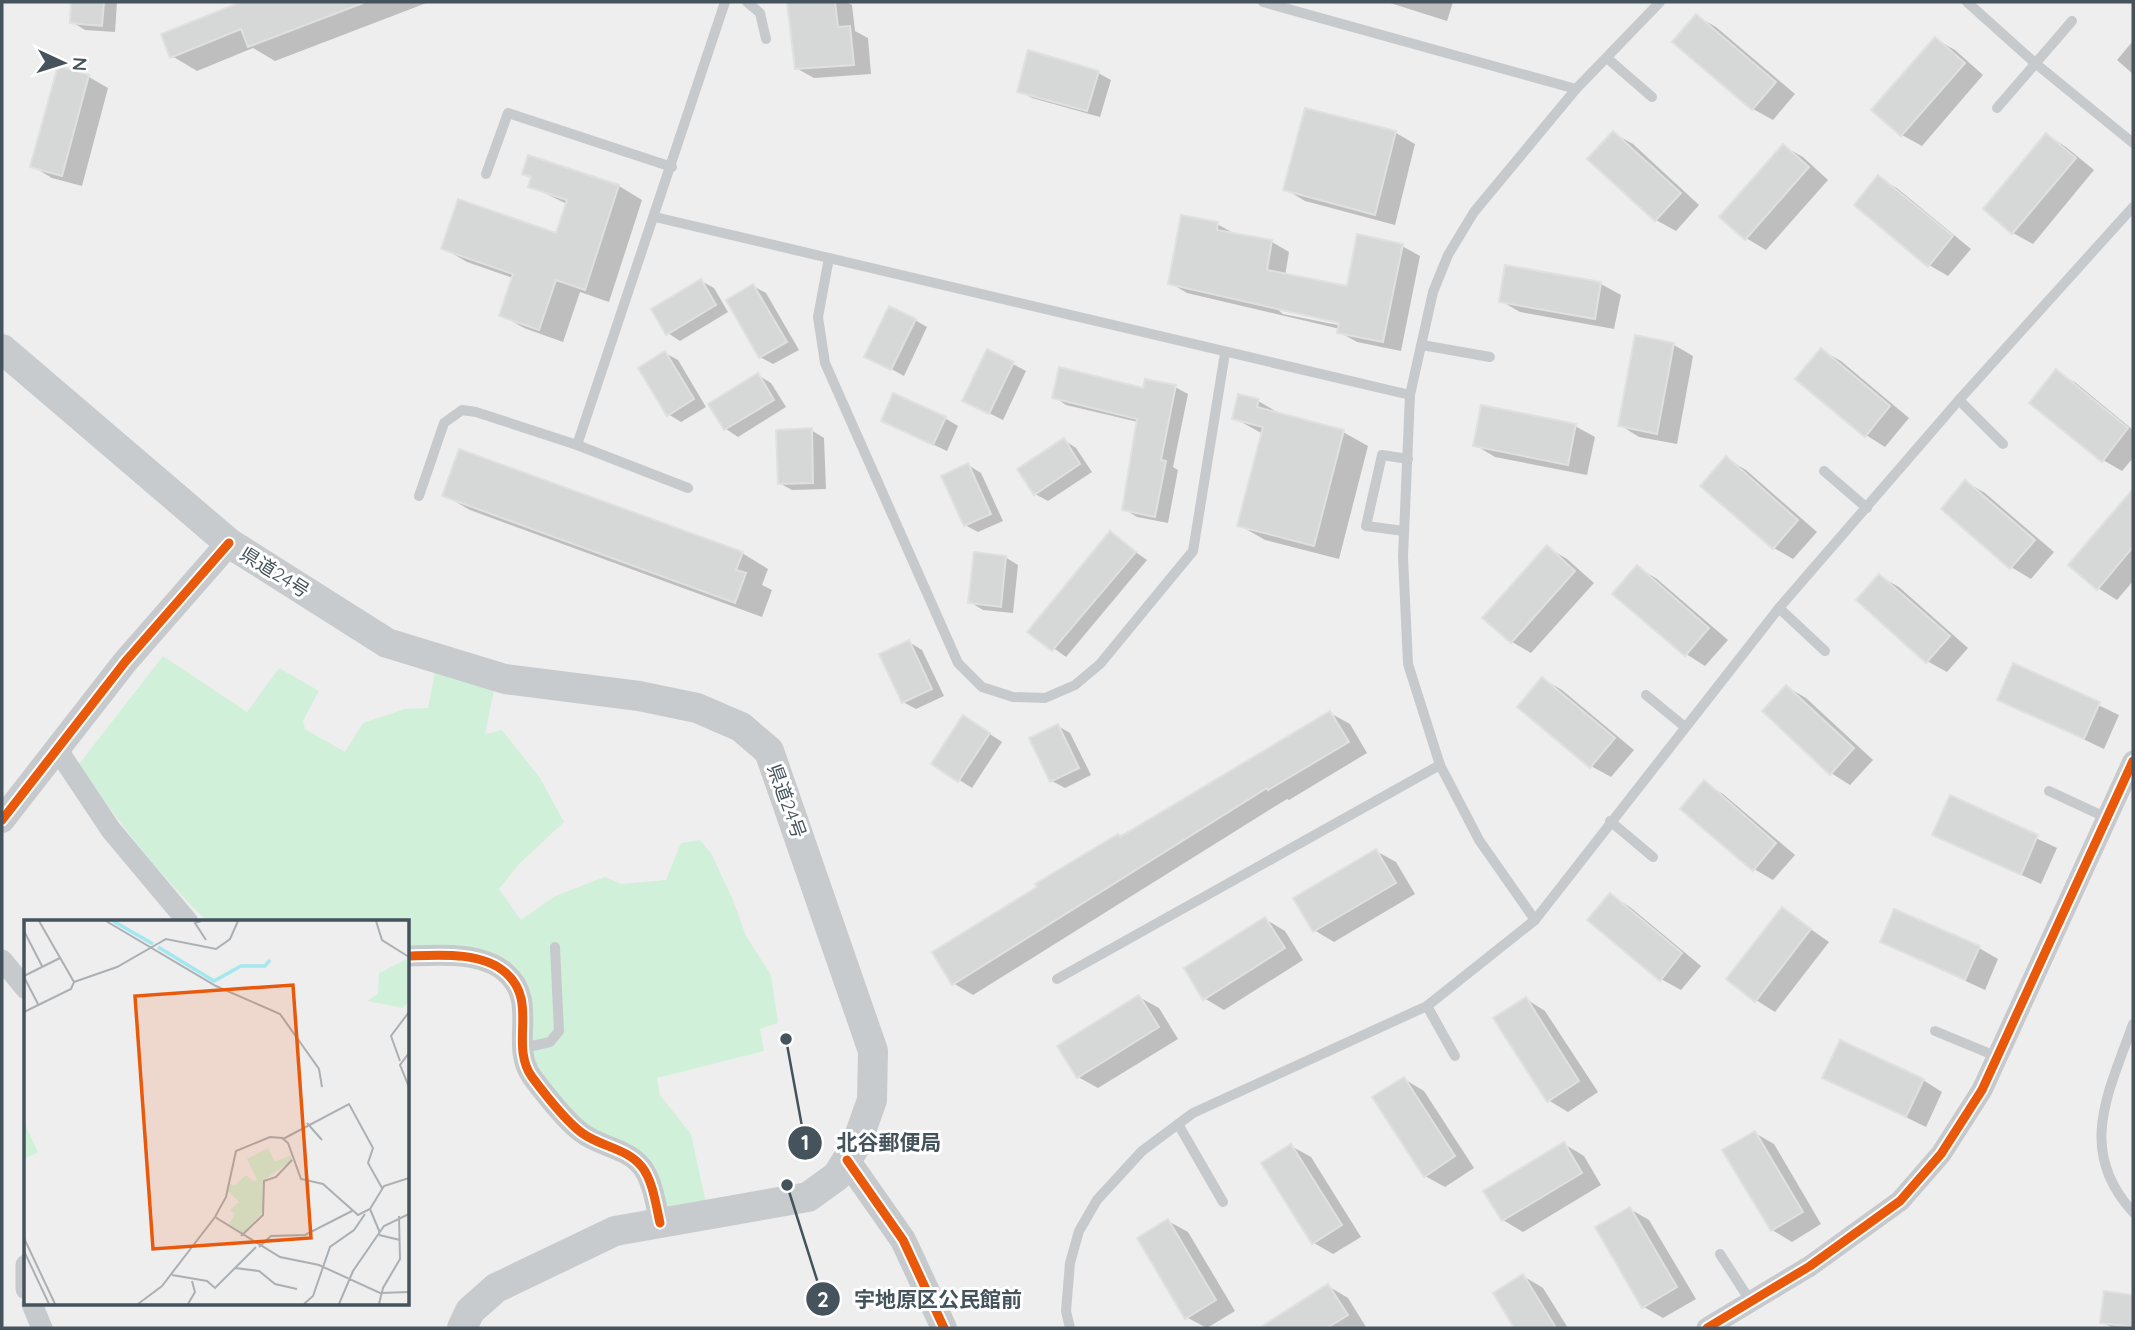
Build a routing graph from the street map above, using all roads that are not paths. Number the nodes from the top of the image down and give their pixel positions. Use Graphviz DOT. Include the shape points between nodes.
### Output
graph roads {
  1 [pos="725,2"];
  2 [pos="747,2"];
  3 [pos="1263,2"];
  4 [pos="1660,2"];
  5 [pos="1967,2"];
  6 [pos="2072,21"];
  7 [pos="766,39"];
  8 [pos="1607,58"];
  9 [pos="2035,63"];
  10 [pos="1576,89"];
  11 [pos="1652,97"];
  12 [pos="1997,108"];
  13 [pos="2133,143"];
  14 [pos="671,167"];
  15 [pos="486,174"];
  16 [pos="2133,207"];
  17 [pos="655,217"];
  18 [pos="829,258"];
  19 [pos="1422,345"];
  20 [pos="2,349"];
  21 [pos="1225,353"];
  22 [pos="1490,357"];
  23 [pos="1410,395"];
  24 [pos="1959,400"];
  25 [pos="2003,444"];
  26 [pos="577,445"];
  27 [pos="1408,459"];
  28 [pos="1824,471"];
  29 [pos="688,488"];
  30 [pos="419,496"];
  31 [pos="1867,508"];
  32 [pos="1404,531"];
  33 [pos="229,543"];
  34 [pos="1779,608"];
  35 [pos="1825,651"];
  36 [pos="1646,695"];
  37 [pos="1685,727"];
  38 [pos="57,749"];
  39 [pos="2133,761"];
  40 [pos="1440,765"];
  41 [pos="2049,791"];
  42 [pos="2107,818"];
  43 [pos="2,820"];
  44 [pos="1610,821"];
  45 [pos="1653,857"];
  46 [pos="186,920"];
  47 [pos="1535,920"];
  48 [pos="555,947"];
  49 [pos="410,956"];
  50 [pos="2,960"];
  51 [pos="1057,979"];
  52 [pos="24,987"];
  53 [pos="1427,1006"];
  54 [pos="2133,1024"];
  55 [pos="1934,1031"];
  56 [pos="523,1048"];
  57 [pos="1455,1056"];
  58 [pos="1997,1057"];
  59 [pos="1178,1124"];
  60 [pos="847,1160"];
  61 [pos="1223,1202"];
  62 [pos="2133,1212"];
  63 [pos="660,1223"];
  64 [pos="1720,1254"];
  65 [pos="1751,1302"];
  66 [pos="33,1306"];
  67 [pos="42,1328"];
  68 [pos="462,1328"];
  69 [pos="944,1328"];
  70 [pos="1070,1328"];
  71 [pos="1707,1328"];
  1 -- 14 [label="lane"];
  2 -- 7 [label="lane" via="760,13"];
  3 -- 10 [label="lane"];
  4 -- 8 [label="lane"];
  5 -- 9 [label="lane"];
  6 -- 9 [label="lane"];
  8 -- 10 [label="lane"];
  8 -- 11 [label="lane"];
  9 -- 12 [label="lane"];
  9 -- 13 [label="lane"];
  10 -- 19 [label="lane" via="1474,212 1433,292"];
  14 -- 15 [label="lane" via="508,113"];
  14 -- 17 [label="lane"];
  16 -- 24 [label="lane"];
  17 -- 18 [label="lane"];
  17 -- 26 [label="lane"];
  18 -- 21 [label="lane"];
  18 -- 21 [label="lane" via="818,317 825,363 958,663 982,687 1013,697 1045,698 1075,685 1100,664 1193,551"];
  19 -- 22 [label="lane"];
  19 -- 23 [label="lane"];
  20 -- 33 [label="main road, 県道24号"];
  21 -- 23 [label="lane"];
  23 -- 27 [label="lane"];
  24 -- 25 [label="lane"];
  24 -- 31 [label="lane"];
  26 -- 29 [label="lane"];
  26 -- 30 [label="lane" via="462,410 444,423"];
  27 -- 32 [label="lane"];
  27 -- 32 [label="lane" via="1382,455 1366,526"];
  28 -- 31 [label="lane"];
  31 -- 34 [label="lane"];
  32 -- 40 [label="lane" via="1408,664"];
  33 -- 38 [label="street" via="125,662"];
  33 -- 60 [label="main road, 県道24号" via="387,643 505,679 697,708 741,727 769,751 873,1051 872,1100"];
  34 -- 35 [label="lane"];
  34 -- 37 [label="lane"];
  36 -- 37 [label="lane"];
  37 -- 44 [label="lane"];
  38 -- 43 [label="street"];
  38 -- 46 [label="street" via="111,830"];
  39 -- 42 [label="street"];
  40 -- 47 [label="lane" via="1479,840"];
  40 -- 51 [label="lane"];
  41 -- 42 [label="lane"];
  42 -- 58 [label="street"];
  44 -- 45 [label="lane"];
  44 -- 47 [label="lane"];
  47 -- 53 [label="lane"];
  48 -- 56 [label="lane" via="558,1031 550,1042"];
  49 -- 56 [label="street" via="473,959 505,971 521,993"];
  50 -- 52 [label="street"];
  53 -- 57 [label="lane"];
  53 -- 59 [label="lane" via="1193,1113"];
  54 -- 62 [label="lane" via="2101,1115 2109,1178"];
  55 -- 58 [label="lane"];
  56 -- 63 [label="street" via="531,1076 583,1133 633,1157 644,1170"];
  58 -- 65 [label="street" via="1982,1090 1941,1153 1900,1201"];
  59 -- 61 [label="lane"];
  59 -- 70 [label="lane" via="1133,1161 1097,1200 1079,1231 1070,1263 1066,1311"];
  60 -- 63 [label="main road, 県道24号" via="836,1176 808,1197"];
  60 -- 69 [label="street" via="903,1240"];
  63 -- 68 [label="main road, 県道24号" via="615,1231 496,1288 470,1311"];
  64 -- 65 [label="lane"];
  65 -- 71 [label="street"];
  66 -- 67 [label="street"];
}
